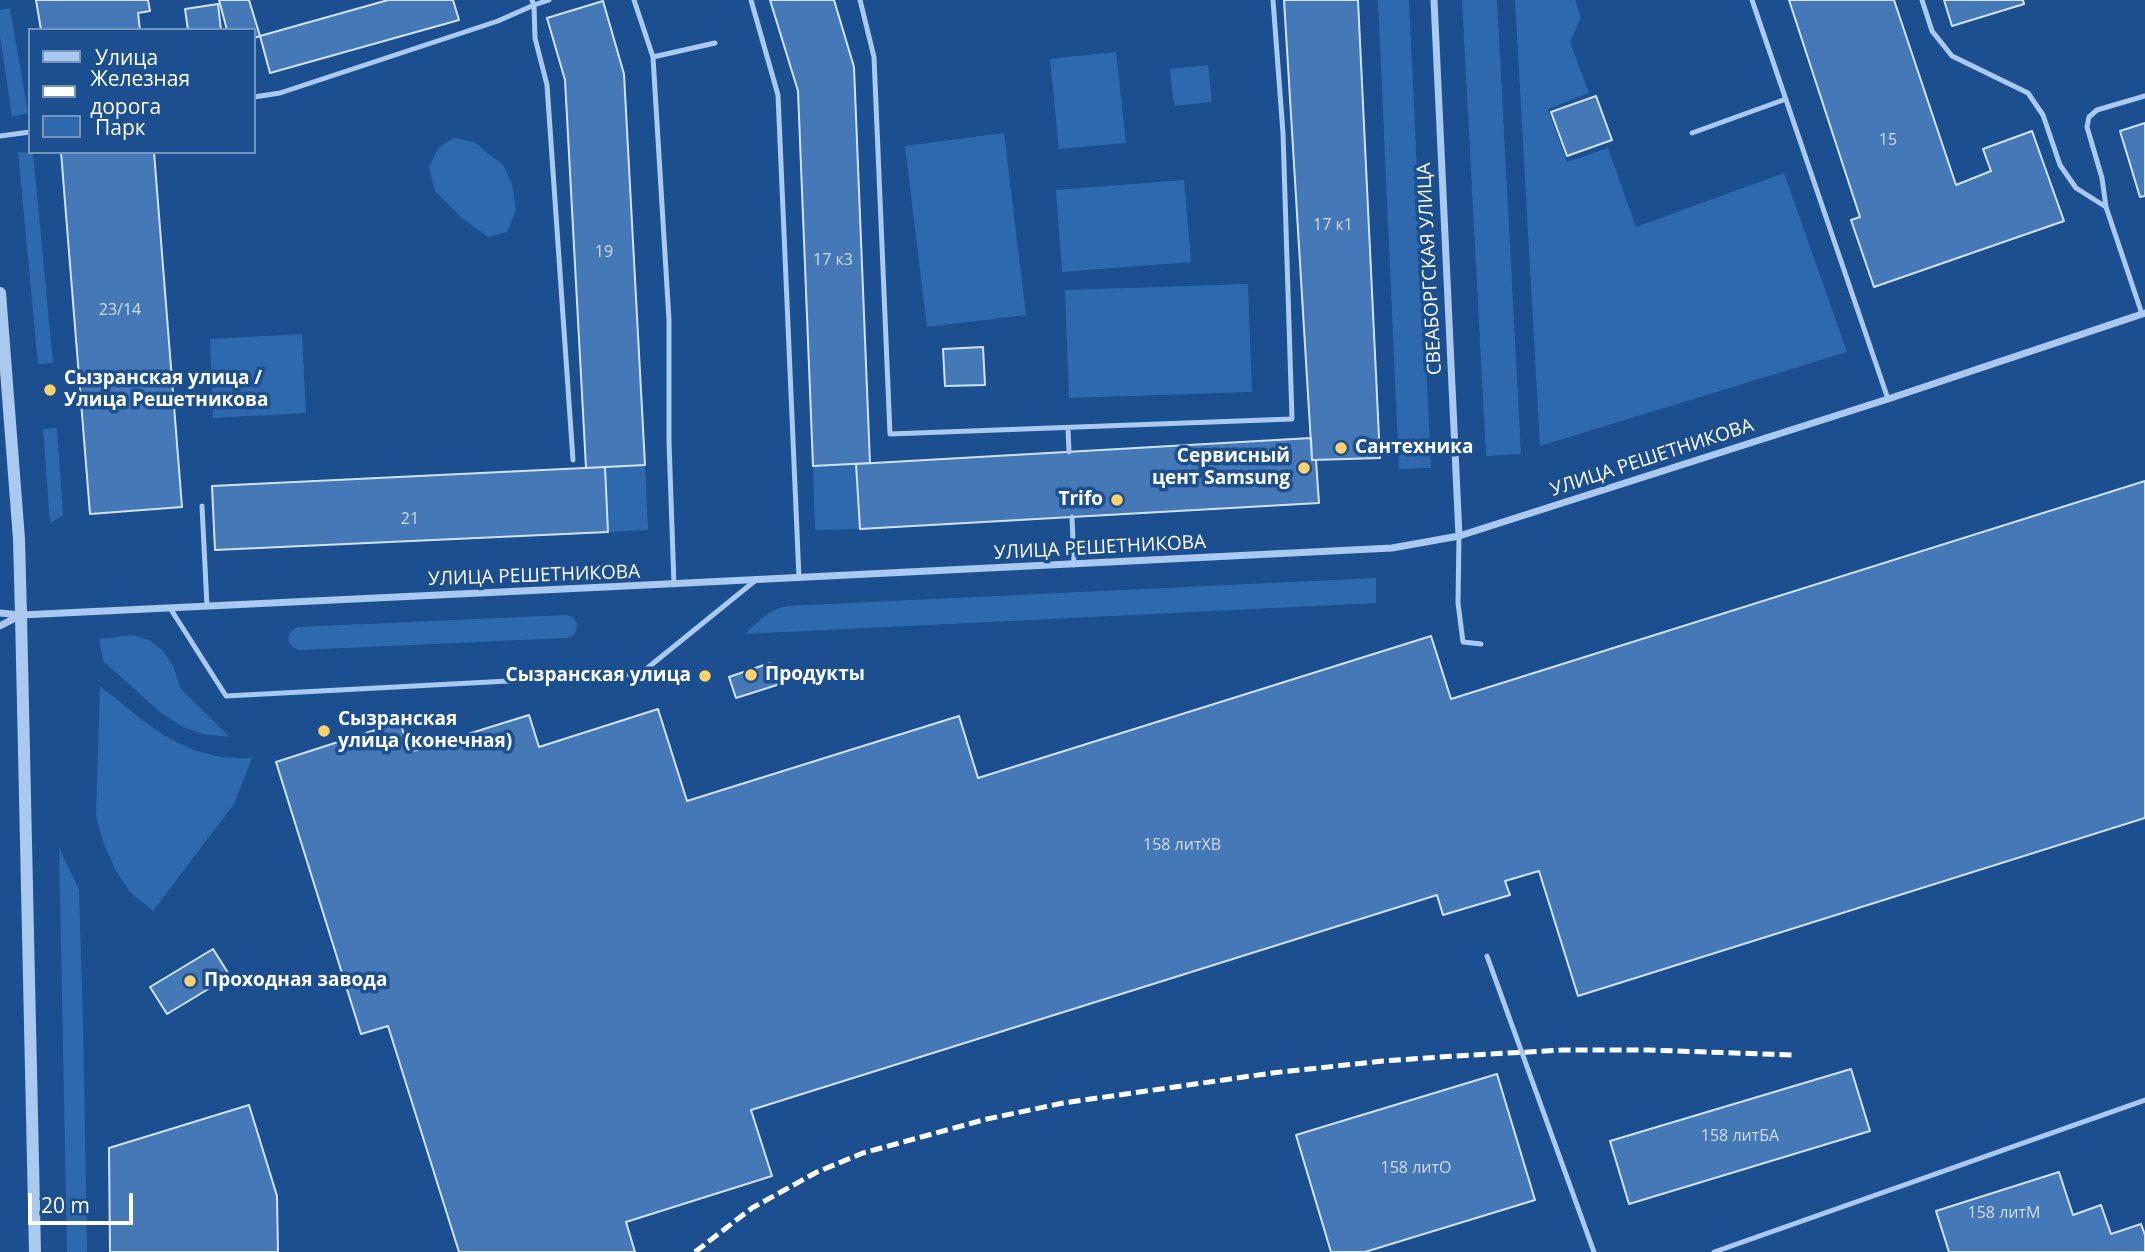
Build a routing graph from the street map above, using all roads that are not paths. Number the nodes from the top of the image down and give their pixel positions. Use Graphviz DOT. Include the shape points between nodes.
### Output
graph roads {
  1 [pos="549,0"];
  2 [pos="634,0"];
  3 [pos="751,0"];
  4 [pos="860,0"];
  5 [pos="1273,0"];
  6 [pos="1434,0"];
  7 [pos="1752,0"];
  8 [pos="1922,0"];
  9 [pos="533,3"];
  10 [pos="715,43"];
  11 [pos="653,57"];
  12 [pos="2145,96"];
  13 [pos="256,97"];
  14 [pos="1786,99"];
  15 [pos="28,132"];
  16 [pos="1692,133"];
  17 [pos="0,136"];
  18 [pos="2106,206"];
  19 [pos="0,293"];
  20 [pos="2143,314"];
  21 [pos="1888,399"];
  22 [pos="1068,428"];
  23 [pos="1069,452"];
  24 [pos="573,460"];
  25 [pos="202,506"];
  26 [pos="1072,517"];
  27 [pos="1459,536"];
  28 [pos="1074,565"];
  29 [pos="799,578"];
  30 [pos="756,580"];
  31 [pos="674,585"];
  32 [pos="207,606"];
  33 [pos="170,608"];
  34 [pos="0,614"];
  35 [pos="22,615"];
  36 [pos="0,626"];
  37 [pos="1481,644"];
  38 [pos="1487,956"];
  39 [pos="2145,1100"];
  40 [pos="35,1252"];
  41 [pos="1594,1252"];
  42 [pos="1714,1252"];
  1 -- 9 [label="lane"];
  2 -- 11 [label="lane"];
  3 -- 29 [label="lane" via="778,95"];
  4 -- 22 [label="lane" via="874,57 890,434"];
  5 -- 22 [label="lane" via="1283,133 1292,419"];
  6 -- 27 [label="street, СВЕАБОРГСКАЯ УЛИЦА"];
  7 -- 14 [label="lane"];
  8 -- 18 [label="lane" via="1932,31 1952,56 2028,93 2043,115 2060,165 2076,188"];
  9 -- 13 [label="lane" via="498,21 280,93"];
  9 -- 24 [label="lane" via="534,38 547,85"];
  10 -- 11 [label="lane"];
  11 -- 31 [label="lane" via="669,320"];
  12 -- 18 [label="lane" via="2097,110 2089,117 2087,127"];
  14 -- 16 [label="lane"];
  14 -- 21 [label="lane"];
  15 -- 17 [label="lane"];
  18 -- 20 [label="lane"];
  19 -- 35 [label="street"];
  20 -- 21 [label="street, УЛИЦА РЕШЕТНИКОВА"];
  21 -- 27 [label="street, УЛИЦА РЕШЕТНИКОВА"];
  22 -- 23 [label="lane"];
  25 -- 32 [label="lane"];
  26 -- 28 [label="lane"];
  27 -- 28 [label="street, УЛИЦА РЕШЕТНИКОВА" via="1392,548"];
  27 -- 37 [label="lane" via="1458,603 1463,642"];
  28 -- 29 [label="street, УЛИЦА РЕШЕТНИКОВА"];
  29 -- 30 [label="street, УЛИЦА РЕШЕТНИКОВА"];
  30 -- 31 [label="street, УЛИЦА РЕШЕТНИКОВА"];
  30 -- 33 [label="lane" via="640,674 226,696"];
  31 -- 32 [label="street, УЛИЦА РЕШЕТНИКОВА"];
  32 -- 33 [label="street, УЛИЦА РЕШЕТНИКОВА"];
  33 -- 35 [label="street, УЛИЦА РЕШЕТНИКОВА"];
  34 -- 35 [label="street, УЛИЦА РЕШЕТНИКОВА"];
  35 -- 36 [label="street, УЛИЦА РЕШЕТНИКОВА"];
  35 -- 40 [label="street"];
  38 -- 41 [label="lane"];
  39 -- 42 [label="lane"];
}
